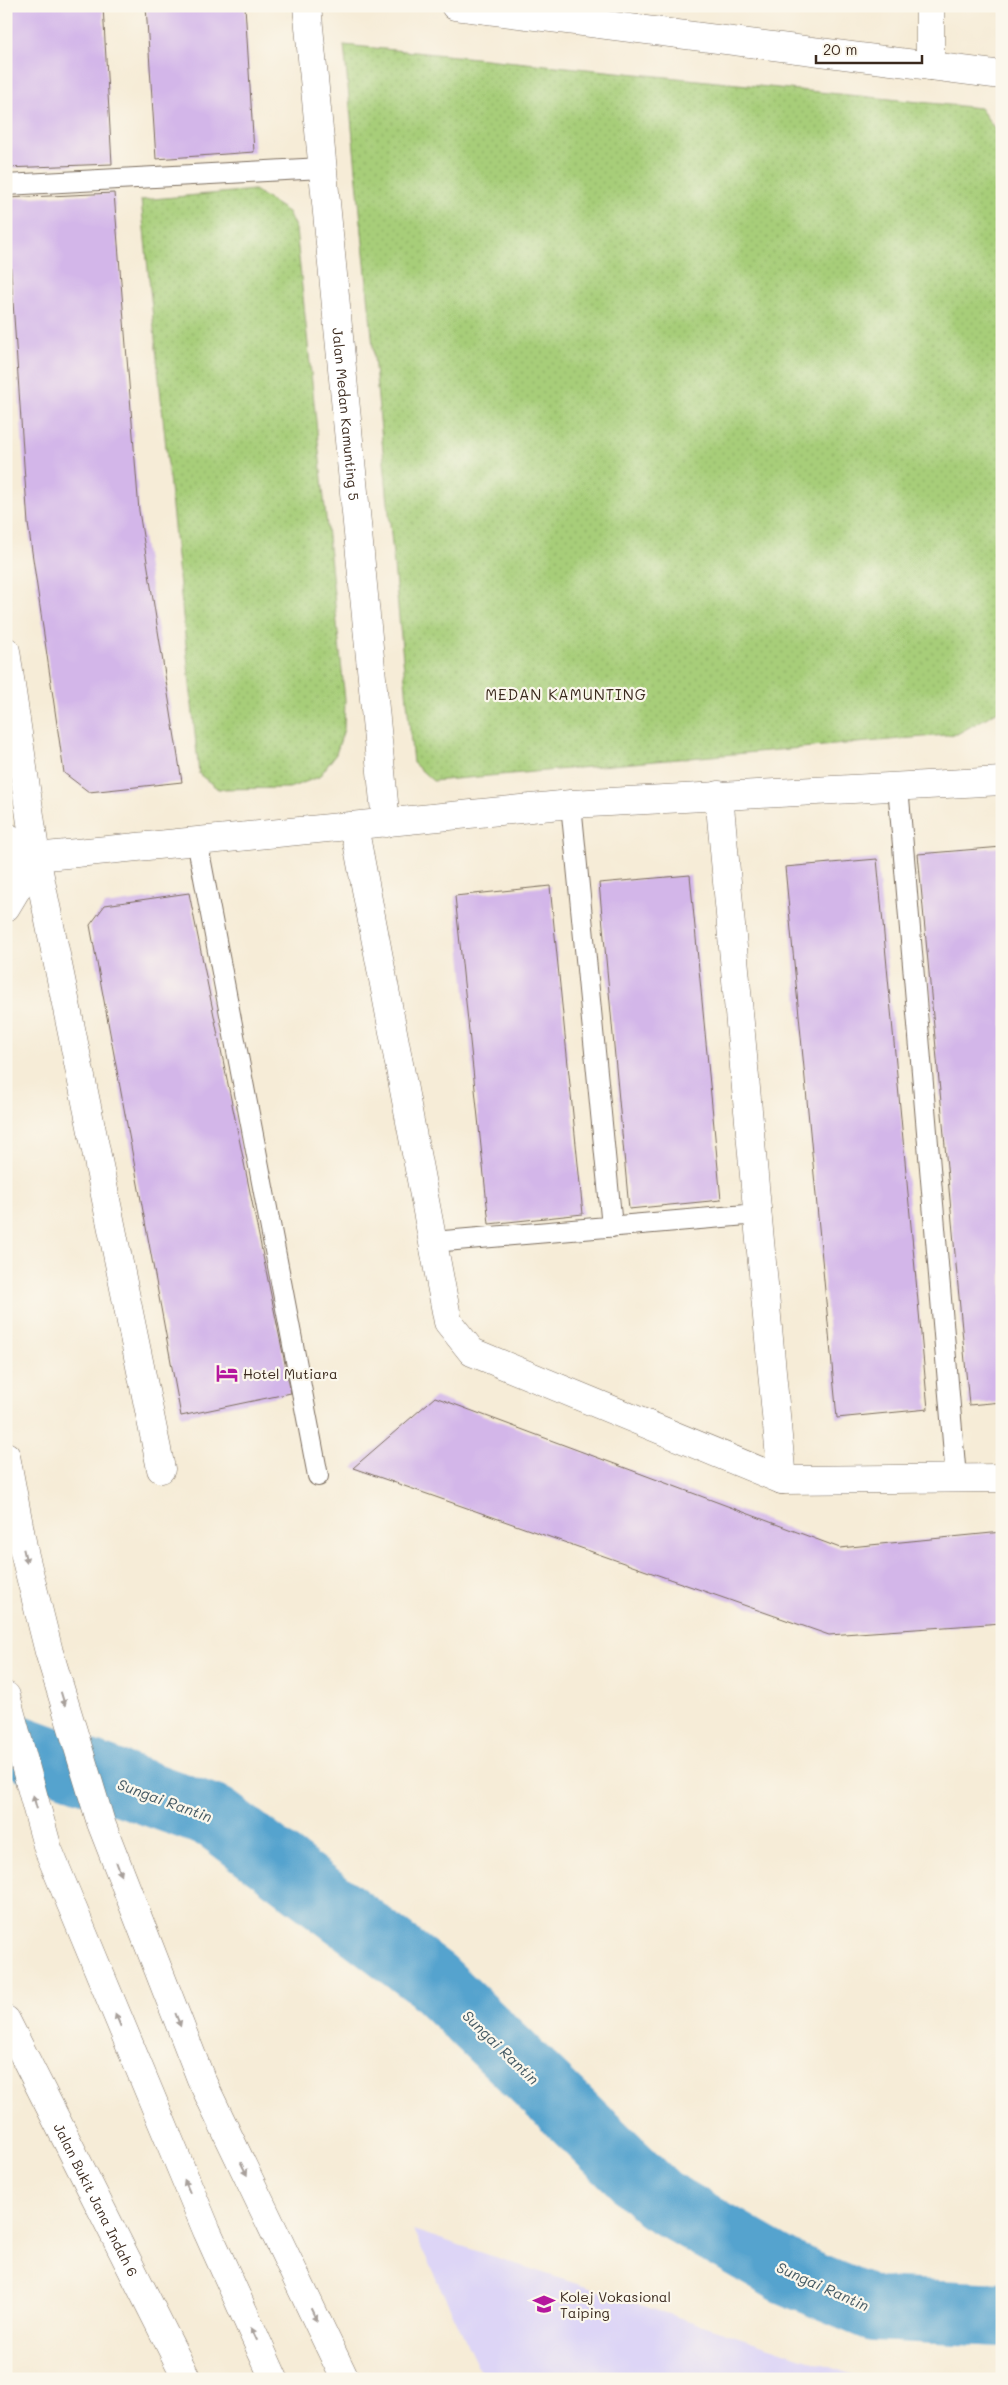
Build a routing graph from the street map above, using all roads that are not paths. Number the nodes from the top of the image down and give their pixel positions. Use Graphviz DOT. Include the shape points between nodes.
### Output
graph roads {
  1 [pos="307,6"];
  2 [pos="455,6"];
  3 [pos="930,6"];
  4 [pos="930,66"];
  5 [pos="1002,75"];
  6 [pos="322,168"];
  7 [pos="6,185"];
  8 [pos="6,651"];
  9 [pos="1002,781"];
  10 [pos="898,786"];
  11 [pos="719,795"];
  12 [pos="570,804"];
  13 [pos="386,823"];
  14 [pos="354,826"];
  15 [pos="6,836"];
  16 [pos="197,841"];
  17 [pos="36,857"];
  18 [pos="6,860"];
  19 [pos="6,907"];
  20 [pos="758,1214"];
  21 [pos="612,1227"];
  22 [pos="433,1242"];
  23 [pos="6,1456"];
  24 [pos="161,1470"];
  25 [pos="318,1476"];
  26 [pos="956,1478"];
  27 [pos="1002,1478"];
  28 [pos="782,1480"];
  29 [pos="6,1696"];
  30 [pos="6,2020"];
  31 [pos="181,2377"];
  32 [pos="274,2379"];
  33 [pos="344,2379"];
  1 -- 6 [label="street, Jalan Medan Kamunting 5"];
  2 -- 4 [label="street"];
  3 -- 4 [label="street"];
  4 -- 5 [label="street"];
  6 -- 7 [label="lane"];
  6 -- 13 [label="street, Jalan Medan Kamunting 5"];
  8 -- 17 [label="street"];
  9 -- 10 [label="street"];
  10 -- 11 [label="street"];
  10 -- 26 [label="lane"];
  11 -- 12 [label="street"];
  11 -- 20 [label="street"];
  12 -- 13 [label="street"];
  12 -- 21 [label="lane"];
  13 -- 14 [label="street"];
  14 -- 16 [label="street"];
  14 -- 22 [label="street"];
  15 -- 17 [label="street"];
  16 -- 17 [label="street"];
  16 -- 25 [label="lane"];
  17 -- 18 [label="street"];
  17 -- 19 [label="street"];
  17 -- 24 [label="street"];
  20 -- 21 [label="lane"];
  20 -- 28 [label="street"];
  21 -- 22 [label="lane"];
  22 -- 28 [label="street" via="448,1322 472,1352"];
  23 -- 33 [label="street, one-way" via="24,1552 49,1652 101,1823 201,2079"];
  26 -- 27 [label="street"];
  26 -- 28 [label="street"];
  32 -- 29 [label="street, one-way" via="206,2231 48,1850"];
  30 -- 31 [label="street, Jalan Bukit Jana Indah 6"];
}
